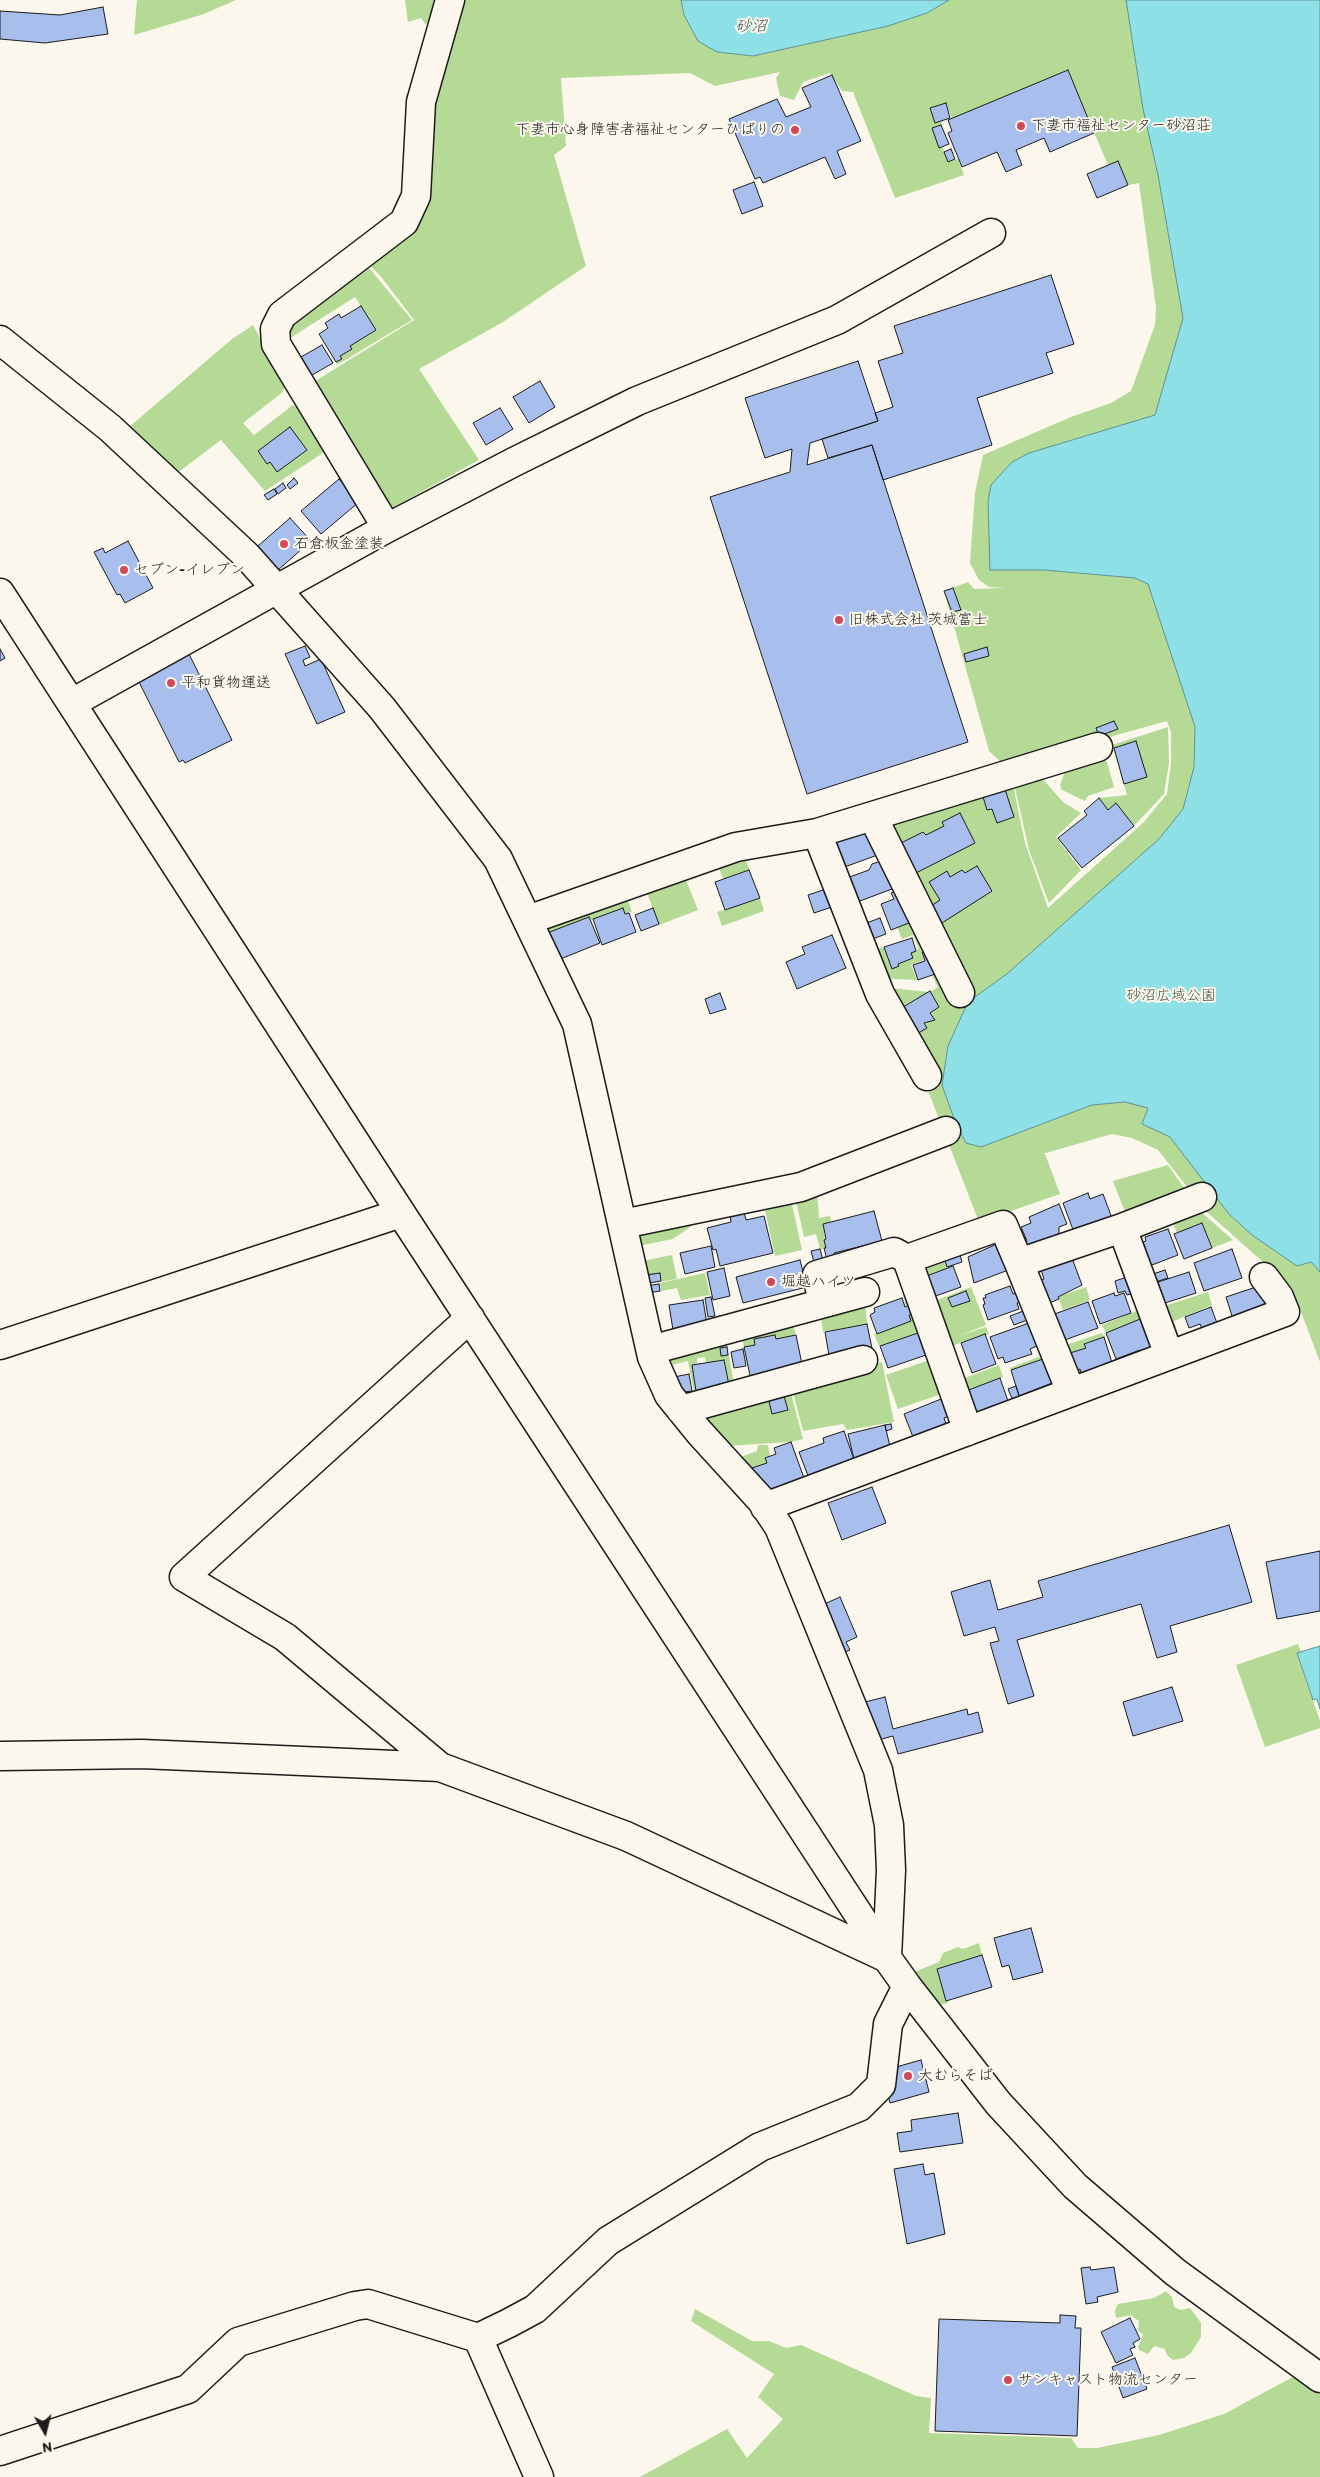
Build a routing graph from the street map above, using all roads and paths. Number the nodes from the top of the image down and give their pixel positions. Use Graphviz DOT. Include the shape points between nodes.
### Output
graph roads {
  1 [pos="450,0"];
  2 [pos="992,233"];
  3 [pos="0,340"];
  4 [pos="387,528"];
  5 [pos="277,588"];
  6 [pos="0,593"];
  7 [pos="72,703"];
  8 [pos="1098,747"];
  9 [pos="873,817"];
  10 [pos="818,834"];
  11 [pos="528,920"];
  12 [pos="960,993"];
  13 [pos="927,1076"];
  14 [pos="946,1131"];
  15 [pos="1202,1197"];
  16 [pos="401,1213"];
  17 [pos="623,1224"];
  18 [pos="1122,1228"];
  19 [pos="907,1259"];
  20 [pos="1019,1263"];
  21 [pos="1264,1277"];
  22 [pos="865,1292"];
  23 [pos="823,1303"];
  24 [pos="470,1318"];
  25 [pos="0,1345"];
  26 [pos="651,1350"];
  27 [pos="1169,1355"];
  28 [pos="863,1360"];
  29 [pos="1070,1392"];
  30 [pos="681,1410"];
  31 [pos="968,1431"];
  32 [pos="765,1507"];
  33 [pos="0,1756"];
  34 [pos="440,1767"];
  35 [pos="887,1958"];
  36 [pos="907,1986"];
  37 [pos="478,2338"];
  38 [pos="1320,2378"];
  39 [pos="0,2451"];
  40 [pos="539,2477"];
  1 -- 4 [label="street" via="422,102 416,196 404,222 282,314 275,329 276,344"];
  2 -- 4 [label="street" via="837,320 637,400"];
  3 -- 5 [label="street" via="110,428"];
  4 -- 5 [label="street"];
  5 -- 7 [label="street"];
  5 -- 11 [label="street" via="382,708 498,859"];
  6 -- 7 [label="street"];
  7 -- 16 [label="street"];
  8 -- 9 [label="street"];
  9 -- 10 [label="street"];
  9 -- 12 [label="street"];
  10 -- 11 [label="street" via="736,847"];
  10 -- 13 [label="street" via="880,994"];
  11 -- 17 [label="street" via="578,1024"];
  14 -- 17 [label="street" via="801,1187"];
  15 -- 18 [label="street"];
  16 -- 24 [label="street"];
  16 -- 25 [label="street"];
  17 -- 26 [label="street"];
  18 -- 20 [label="street"];
  18 -- 27 [label="street"];
  19 -- 20 [label="street" via="1003,1226"];
  19 -- 23 [label="street" via="894,1252 816,1275"];
  19 -- 31 [label="street"];
  20 -- 29 [label="street"];
  21 -- 27 [label="street" via="1291,1310"];
  22 -- 23 [label="street"];
  23 -- 26 [label="street"];
  24 -- 34 [label="street" via="184,1577 285,1637"];
  24 -- 35 [label="street"];
  26 -- 30 [label="street" via="669,1395"];
  27 -- 29 [label="street"];
  28 -- 30 [label="street"];
  29 -- 31 [label="street"];
  30 -- 32 [label="street"];
  31 -- 32 [label="street"];
  32 -- 35 [label="street" via="779,1527 878,1770 889,1825 891,1870"];
  33 -- 34 [label="street" via="142,1754"];
  34 -- 35 [label="street" via="626,1836"];
  35 -- 36 [label="street"];
  36 -- 37 [label="street" via="888,2024 881,2085 859,2107 760,2147 608,2241 535,2309"];
  36 -- 38 [label="street" via="998,2103 1075,2186 1175,2272"];
  37 -- 39 [label="street" via="368,2304 355,2306 238,2342 188,2388"];
  37 -- 40 [label="street"];
}
